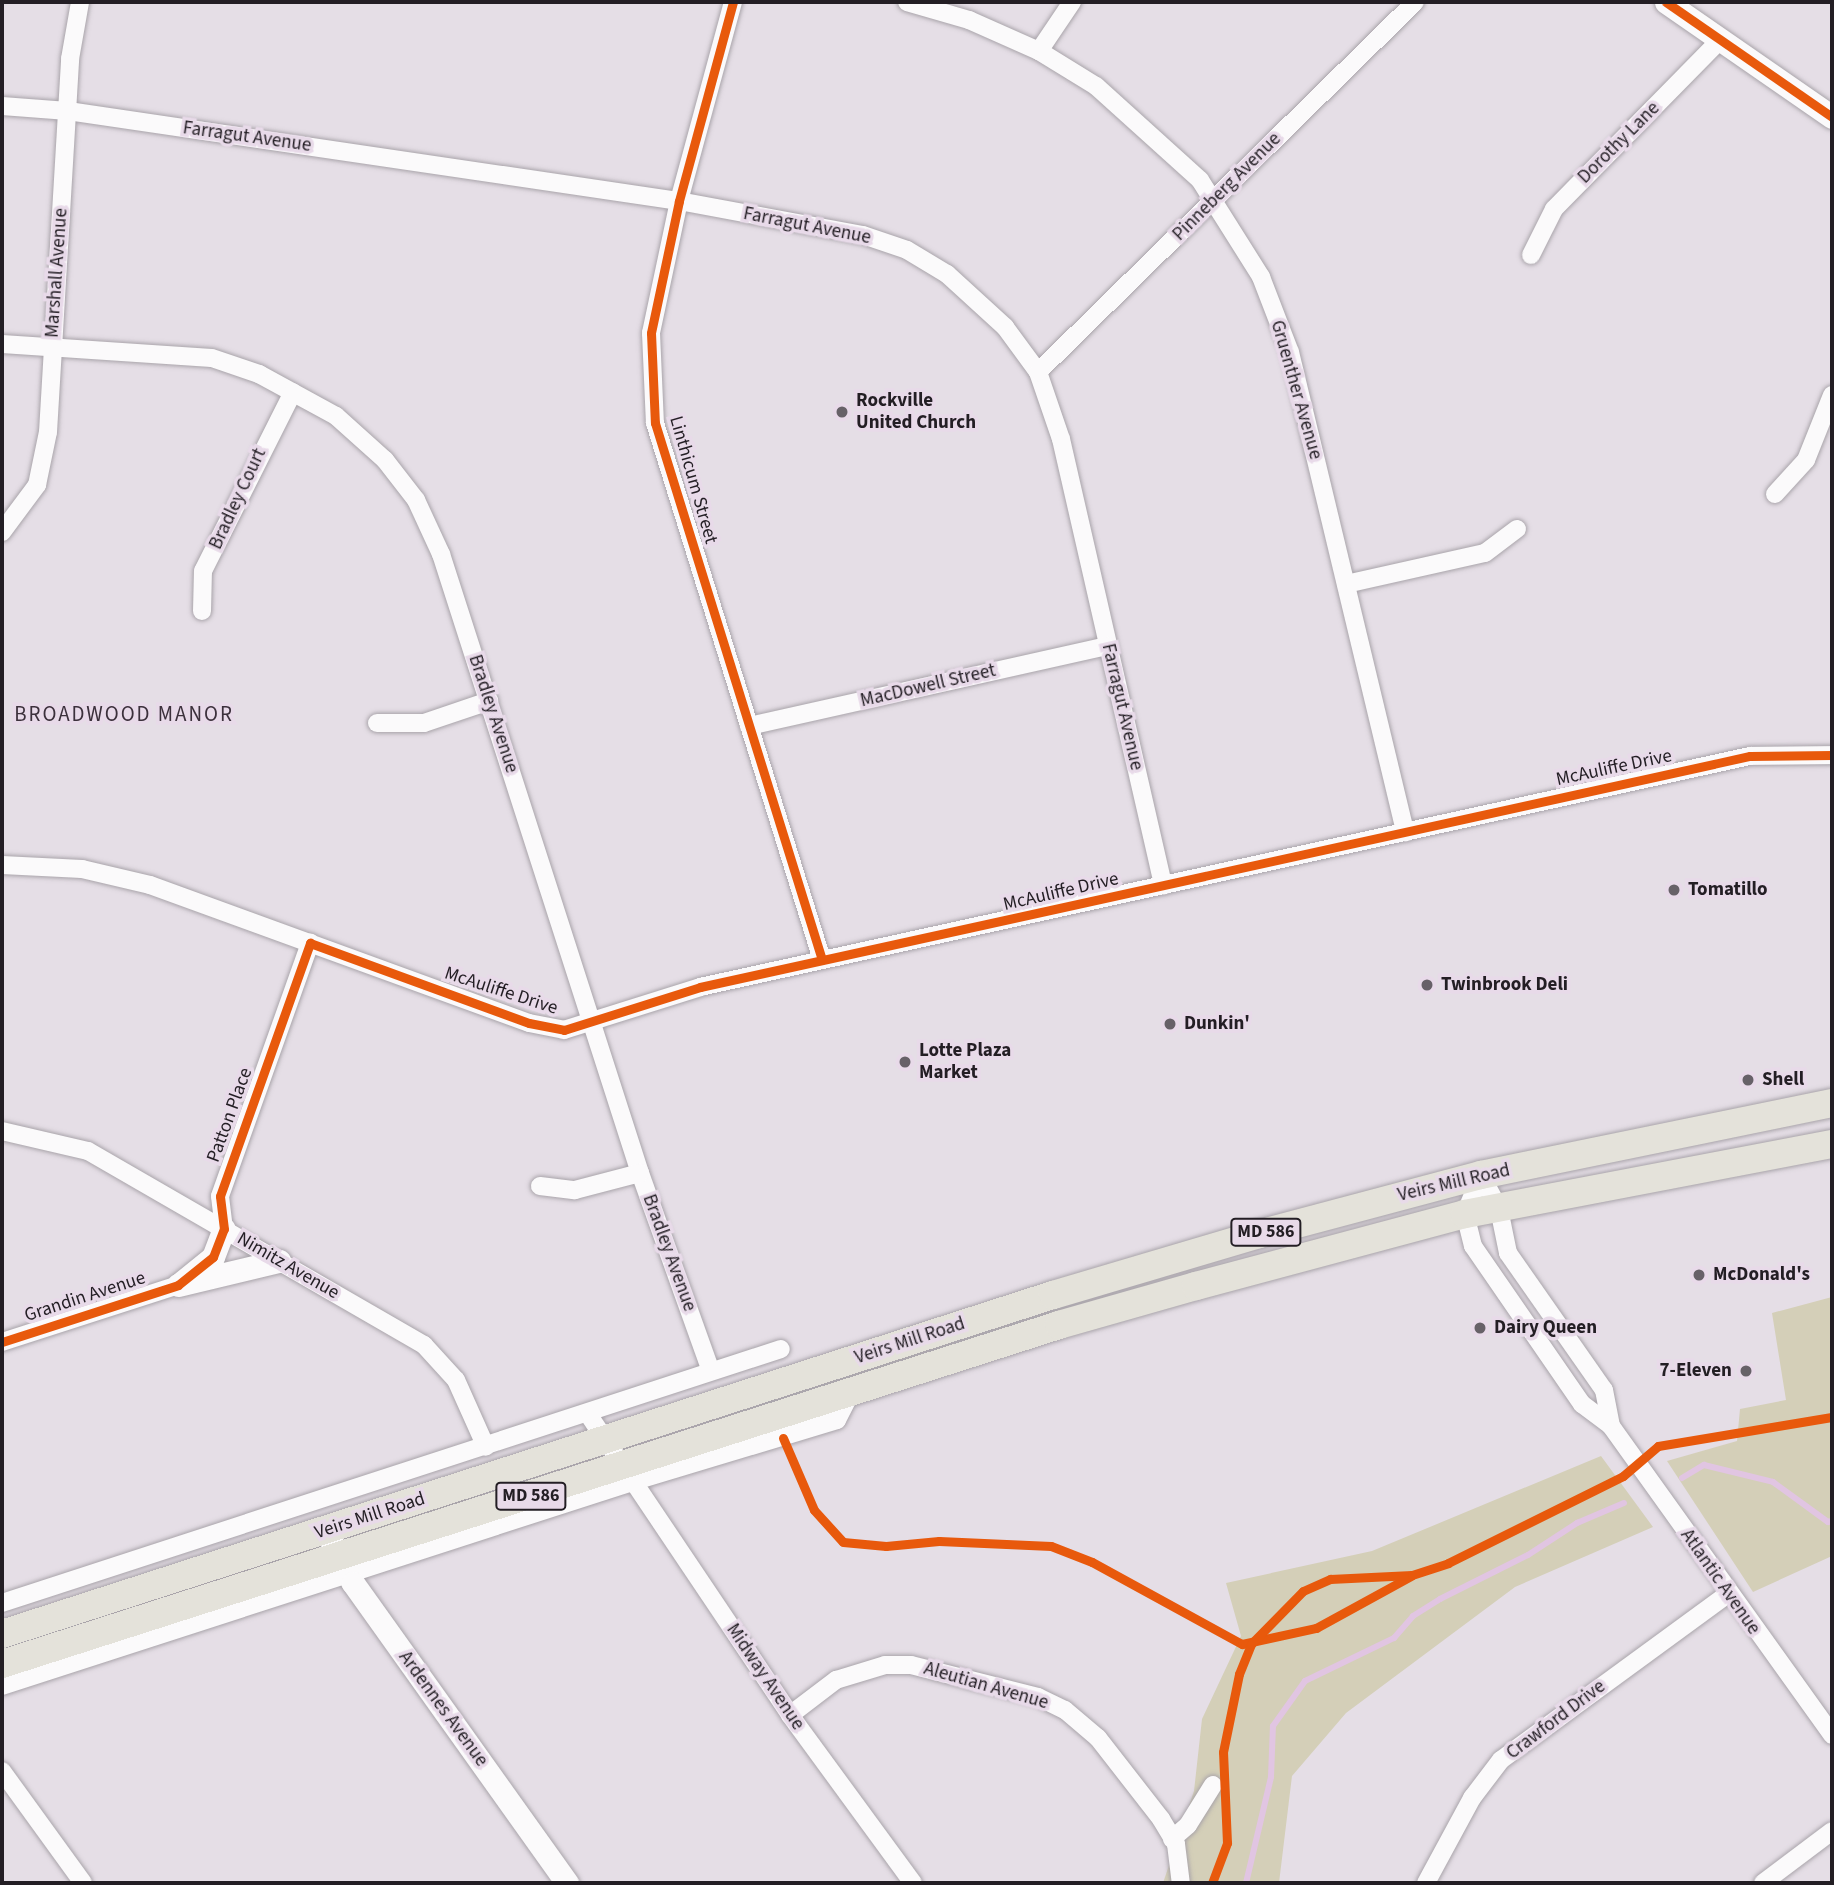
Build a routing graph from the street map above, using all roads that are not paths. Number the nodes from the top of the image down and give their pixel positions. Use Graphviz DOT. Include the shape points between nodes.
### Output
graph roads {
  1 [pos="80,2"];
  2 [pos="733,2"];
  3 [pos="907,2"];
  4 [pos="1072,2"];
  5 [pos="1415,2"];
  6 [pos="1666,2"];
  7 [pos="1721,40"];
  8 [pos="1039,51"];
  9 [pos="2,106"];
  10 [pos="68,111"];
  11 [pos="1832,117"];
  12 [pos="679,201"];
  13 [pos="1213,201"];
  14 [pos="1531,255"];
  15 [pos="2,344"];
  16 [pos="52,347"];
  17 [pos="1038,372"];
  18 [pos="293,392"];
  19 [pos="1832,395"];
  20 [pos="1775,494"];
  21 [pos="1517,529"];
  22 [pos="2,532"];
  23 [pos="1346,584"];
  24 [pos="202,611"];
  25 [pos="1107,646"];
  26 [pos="489,701"];
  27 [pos="377,723"];
  28 [pos="749,726"];
  29 [pos="1832,755"];
  30 [pos="1405,832"];
  31 [pos="2,865"];
  32 [pos="1163,886"];
  33 [pos="310,943"];
  34 [pos="822,960"];
  35 [pos="592,1023"];
  36 [pos="1832,1103"];
  37 [pos="2,1131"];
  38 [pos="1832,1144"];
  39 [pos="640,1173"];
  40 [pos="1481,1175"];
  41 [pos="540,1186"];
  42 [pos="1499,1209"];
  43 [pos="1465,1214"];
  44 [pos="224,1229"];
  45 [pos="279,1261"];
  46 [pos="178,1285"];
  47 [pos="1053,1294"];
  48 [pos="1059,1325"];
  49 [pos="1562,1331"];
  50 [pos="1534,1333"];
  51 [pos="2,1342"];
  52 [pos="781,1349"];
  53 [pos="711,1371"];
  54 [pos="588,1414"];
  55 [pos="1611,1426"];
  56 [pos="603,1441"];
  57 [pos="486,1447"];
  58 [pos="627,1475"];
  59 [pos="328,1530"];
  60 [pos="342,1566"];
  61 [pos="1728,1594"];
  62 [pos="2,1603"];
  63 [pos="2,1634"];
  64 [pos="2,1664"];
  65 [pos="2,1686"];
  66 [pos="790,1714"];
  67 [pos="1832,1735"];
  68 [pos="2,1771"];
  69 [pos="1213,1785"];
  70 [pos="1832,1831"];
  71 [pos="1172,1839"];
  72 [pos="83,1883"];
  73 [pos="567,1883"];
  74 [pos="913,1883"];
  75 [pos="1181,1883"];
  76 [pos="1426,1883"];
  77 [pos="1763,1883"];
  1 -- 10 [label="street, Marshall Avenue"];
  2 -- 12 [label="street, Linthicum Street"];
  3 -- 8 [label="street, Gruenther Avenue" via="969,20"];
  4 -- 8 [label="street"];
  5 -- 13 [label="street, Pinneberg Avenue"];
  6 -- 7 [label="street"];
  7 -- 11 [label="street"];
  7 -- 14 [label="street, Dorothy Lane" via="1554,209"];
  8 -- 13 [label="street, Gruenther Avenue" via="1136,117 1200,180"];
  9 -- 10 [label="street, Farragut Avenue"];
  10 -- 12 [label="street, Farragut Avenue"];
  10 -- 16 [label="street, Marshall Avenue"];
  12 -- 17 [label="street, Farragut Avenue" via="863,234 907,250 975,296"];
  12 -- 28 [label="street, Linthicum Street" via="651,333 655,423"];
  13 -- 17 [label="street, Pinneberg Avenue"];
  13 -- 23 [label="street, Gruenther Avenue" via="1261,277 1290,352"];
  15 -- 16 [label="street, Bradley Avenue"];
  16 -- 18 [label="street, Bradley Avenue" via="212,358"];
  16 -- 22 [label="street, Marshall Avenue" via="48,432 37,485"];
  17 -- 25 [label="street, Farragut Avenue" via="1060,439"];
  18 -- 24 [label="street, Bradley Court" via="203,571"];
  18 -- 26 [label="street, Bradley Avenue" via="354,430 416,500 441,554"];
  19 -- 20 [label="street" via="1806,460"];
  21 -- 23 [label="street" via="1485,553"];
  23 -- 30 [label="street, Gruenther Avenue"];
  25 -- 28 [label="street, MacDowell Street"];
  25 -- 32 [label="street, Farragut Avenue"];
  26 -- 27 [label="street" via="424,723"];
  26 -- 35 [label="street, Bradley Avenue"];
  28 -- 34 [label="street, Linthicum Street"];
  29 -- 30 [label="street, McAuliffe Drive" via="1750,756"];
  30 -- 32 [label="street, McAuliffe Drive"];
  31 -- 33 [label="street, McAuliffe Drive" via="82,869 150,885"];
  32 -- 34 [label="street, McAuliffe Drive"];
  33 -- 35 [label="street, McAuliffe Drive" via="529,1023 564,1030"];
  33 -- 44 [label="street, Patton Place" via="220,1196"];
  34 -- 35 [label="street, McAuliffe Drive" via="700,987"];
  35 -- 39 [label="street, Bradley Avenue"];
  36 -- 40 [label="main road, Veirs Mill Road / MD 586"];
  37 -- 44 [label="street, Nimitz Avenue" via="88,1151"];
  38 -- 42 [label="main road, Veirs Mill Road / MD 586"];
  39 -- 41 [label="street" via="575,1190"];
  39 -- 53 [label="street, Bradley Avenue"];
  40 -- 42 [label="street, Atlantic Avenue"];
  40 -- 43 [label="street"];
  40 -- 47 [label="main road, Veirs Mill Road / MD 586"];
  42 -- 43 [label="main road, Veirs Mill Road / MD 586"];
  42 -- 49 [label="street, Atlantic Avenue" via="1508,1253"];
  43 -- 48 [label="main road, Veirs Mill Road / MD 586"];
  43 -- 50 [label="street, Atlantic Avenue" via="1473,1246"];
  44 -- 45 [label="street, Nimitz Avenue"];
  44 -- 46 [label="street" via="213,1257"];
  45 -- 46 [label="street"];
  45 -- 57 [label="street, Nimitz Avenue" via="424,1345 456,1380"];
  46 -- 51 [label="street, Grandin Avenue"];
  47 -- 48 [label="main road"];
  47 -- 56 [label="main road, Veirs Mill Road / MD 586"];
  48 -- 58 [label="main road, Veirs Mill Road / MD 586"];
  49 -- 50 [label="street"];
  49 -- 55 [label="street, Atlantic Avenue" via="1605,1390"];
  50 -- 55 [label="street, Atlantic Avenue" via="1582,1404"];
  52 -- 53 [label="street, Veirs Mill Road"];
  53 -- 54 [label="street, Veirs Mill Road"];
  54 -- 56 [label="street"];
  54 -- 57 [label="street, Veirs Mill Road"];
  55 -- 61 [label="street, Atlantic Avenue"];
  56 -- 58 [label="street"];
  56 -- 59 [label="main road, Veirs Mill Road / MD 586"];
  57 -- 62 [label="street, Veirs Mill Road"];
  58 -- 60 [label="main road, Veirs Mill Road / MD 586"];
  58 -- 66 [label="street, Midway Avenue"];
  59 -- 60 [label="street, Ardennes Avenue"];
  59 -- 63 [label="main road, Veirs Mill Road / MD 586"];
  60 -- 64 [label="main road, Veirs Mill Road / MD 586"];
  60 -- 65 [label="street, Veirs Mill Road"];
  60 -- 73 [label="street, Ardennes Avenue"];
  61 -- 67 [label="street, Atlantic Avenue"];
  61 -- 76 [label="street, Crawford Drive" via="1501,1760 1472,1798"];
  66 -- 71 [label="street, Aleutian Avenue" via="836,1680 886,1665 911,1665 1038,1697 1065,1710 1098,1738"];
  66 -- 74 [label="street, Midway Avenue"];
  68 -- 72 [label="street"];
  69 -- 71 [label="street" via="1188,1825"];
  70 -- 77 [label="street"];
  71 -- 75 [label="street, Aleutian Avenue"];
}
